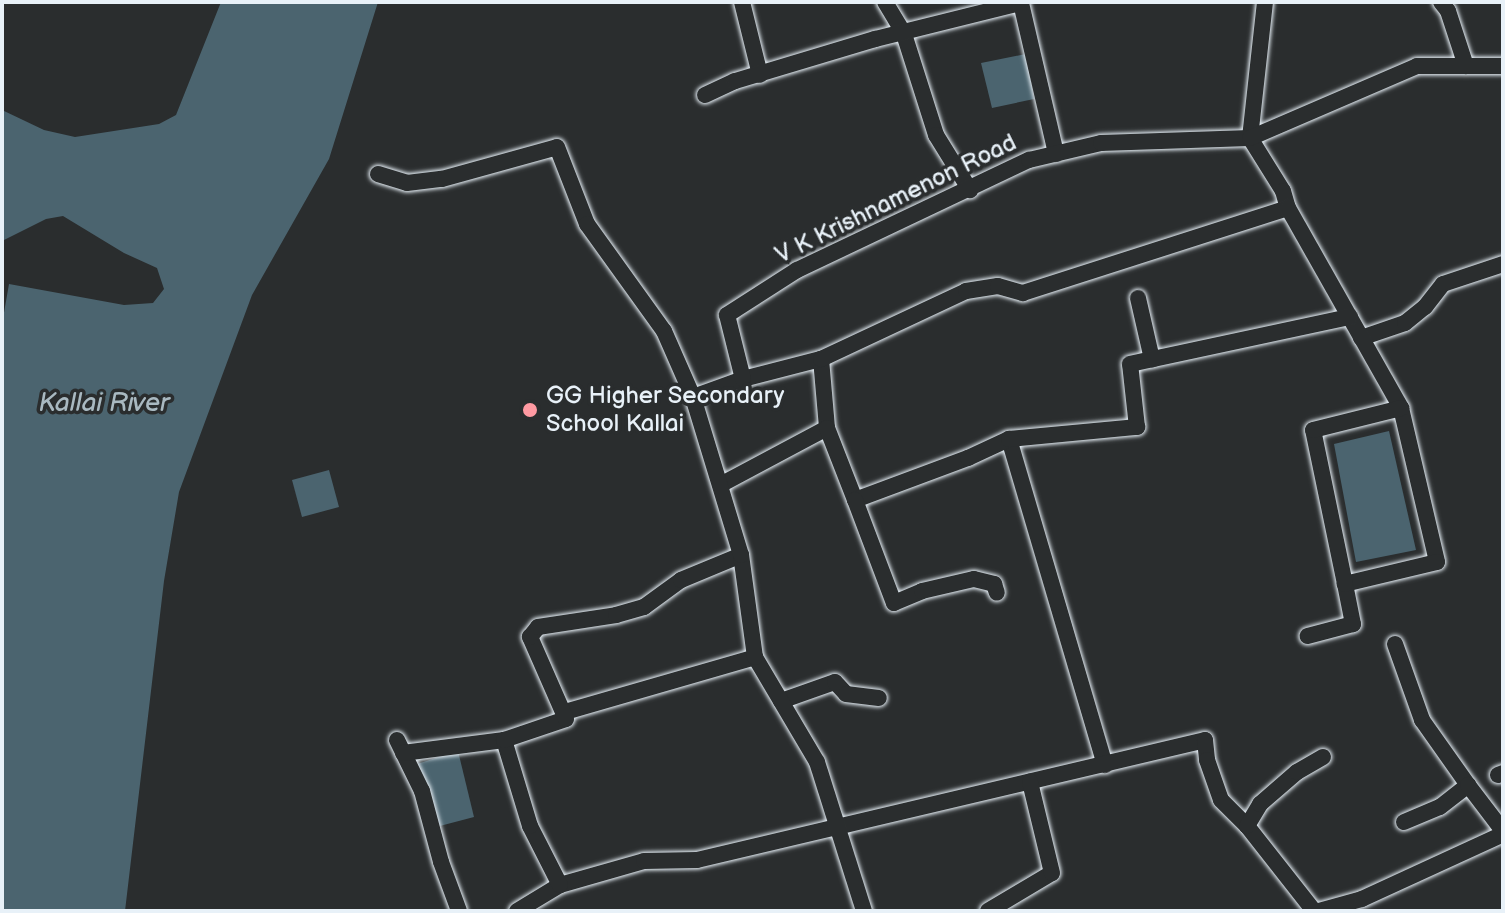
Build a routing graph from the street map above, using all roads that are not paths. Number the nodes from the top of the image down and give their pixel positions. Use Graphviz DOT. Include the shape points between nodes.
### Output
graph roads {
  1 [pos="742,2"];
  2 [pos="885,2"];
  3 [pos="1023,2"];
  4 [pos="1265,2"];
  5 [pos="1441,2"];
  6 [pos="904,34"];
  7 [pos="1466,66"];
  8 [pos="1503,66"];
  9 [pos="760,75"];
  10 [pos="705,95"];
  11 [pos="1250,138"];
  12 [pos="1056,154"];
  13 [pos="378,174"];
  14 [pos="970,190"];
  15 [pos="1288,208"];
  16 [pos="1503,264"];
  17 [pos="1138,298"];
  18 [pos="1350,317"];
  19 [pos="1361,338"];
  20 [pos="821,359"];
  21 [pos="1152,359"];
  22 [pos="743,379"];
  23 [pos="693,397"];
  24 [pos="1401,408"];
  25 [pos="827,428"];
  26 [pos="1009,439"];
  27 [pos="722,484"];
  28 [pos="855,500"];
  29 [pos="741,555"];
  30 [pos="1345,584"];
  31 [pos="997,593"];
  32 [pos="1308,636"];
  33 [pos="1395,644"];
  34 [pos="755,657"];
  35 [pos="879,698"];
  36 [pos="781,701"];
  37 [pos="565,712"];
  38 [pos="504,740"];
  39 [pos="1323,757"];
  40 [pos="1105,765"];
  41 [pos="1030,782"];
  42 [pos="1468,785"];
  43 [pos="1404,822"];
  44 [pos="837,825"];
  45 [pos="1247,826"];
  46 [pos="1503,832"];
  47 [pos="560,885"];
  48 [pos="459,911"];
  49 [pos="517,911"];
  50 [pos="864,911"];
  51 [pos="988,911"];
  52 [pos="1316,911"];
  1 -- 9 [label="street"];
  2 -- 6 [label="street"];
  3 -- 6 [label="street"];
  3 -- 12 [label="street"];
  4 -- 11 [label="street"];
  5 -- 7 [label="street"];
  6 -- 9 [label="street"];
  6 -- 14 [label="street" via="936,135"];
  7 -- 8 [label="street, V K Krishnamenon Road"];
  7 -- 11 [label="street, V K Krishnamenon Road" via="1417,66"];
  9 -- 10 [label="street"];
  11 -- 12 [label="street, V K Krishnamenon Road" via="1101,143"];
  11 -- 15 [label="street"];
  12 -- 14 [label="street, V K Krishnamenon Road" via="1029,160"];
  13 -- 23 [label="street" via="407,183 442,179 557,147 587,224 664,331"];
  14 -- 22 [label="street, V K Krishnamenon Road" via="797,270 727,315"];
  15 -- 18 [label="street"];
  15 -- 20 [label="street" via="1023,293 998,286 966,291"];
  16 -- 19 [label="street" via="1443,284 1405,323"];
  17 -- 21 [label="street"];
  18 -- 19 [label="street"];
  18 -- 21 [label="street"];
  19 -- 24 [label="street"];
  20 -- 22 [label="street"];
  20 -- 25 [label="street"];
  21 -- 26 [label="street" via="1130,364 1137,427"];
  22 -- 23 [label="street"];
  23 -- 27 [label="street"];
  24 -- 30 [label="street" via="1313,430"];
  24 -- 30 [label="street" via="1437,562"];
  25 -- 27 [label="street"];
  25 -- 28 [label="street"];
  26 -- 28 [label="street"];
  26 -- 40 [label="street"];
  27 -- 29 [label="street"];
  28 -- 31 [label="street" via="894,603 974,579 994,584"];
  29 -- 34 [label="street"];
  29 -- 37 [label="street" via="681,580 644,607 538,627 530,637"];
  30 -- 32 [label="street" via="1353,624"];
  33 -- 42 [label="street" via="1422,720"];
  34 -- 36 [label="street"];
  34 -- 37 [label="street"];
  35 -- 36 [label="street" via="846,694 835,682"];
  36 -- 44 [label="street" via="817,762"];
  37 -- 38 [label="street" via="566,719"];
  38 -- 47 [label="street" via="530,826"];
  38 -- 48 [label="street" via="400,746 422,791"];
  39 -- 45 [label="street" via="1260,804"];
  40 -- 41 [label="street"];
  40 -- 45 [label="street" via="1205,740 1221,800"];
  41 -- 44 [label="street"];
  41 -- 51 [label="street" via="1052,873"];
  42 -- 43 [label="street" via="1440,807"];
  42 -- 46 [label="street"];
  44 -- 47 [label="street" via="697,860 644,861"];
  44 -- 50 [label="street"];
  45 -- 52 [label="street"];
  46 -- 52 [label="street" via="1362,899"];
  47 -- 49 [label="street"];
}
